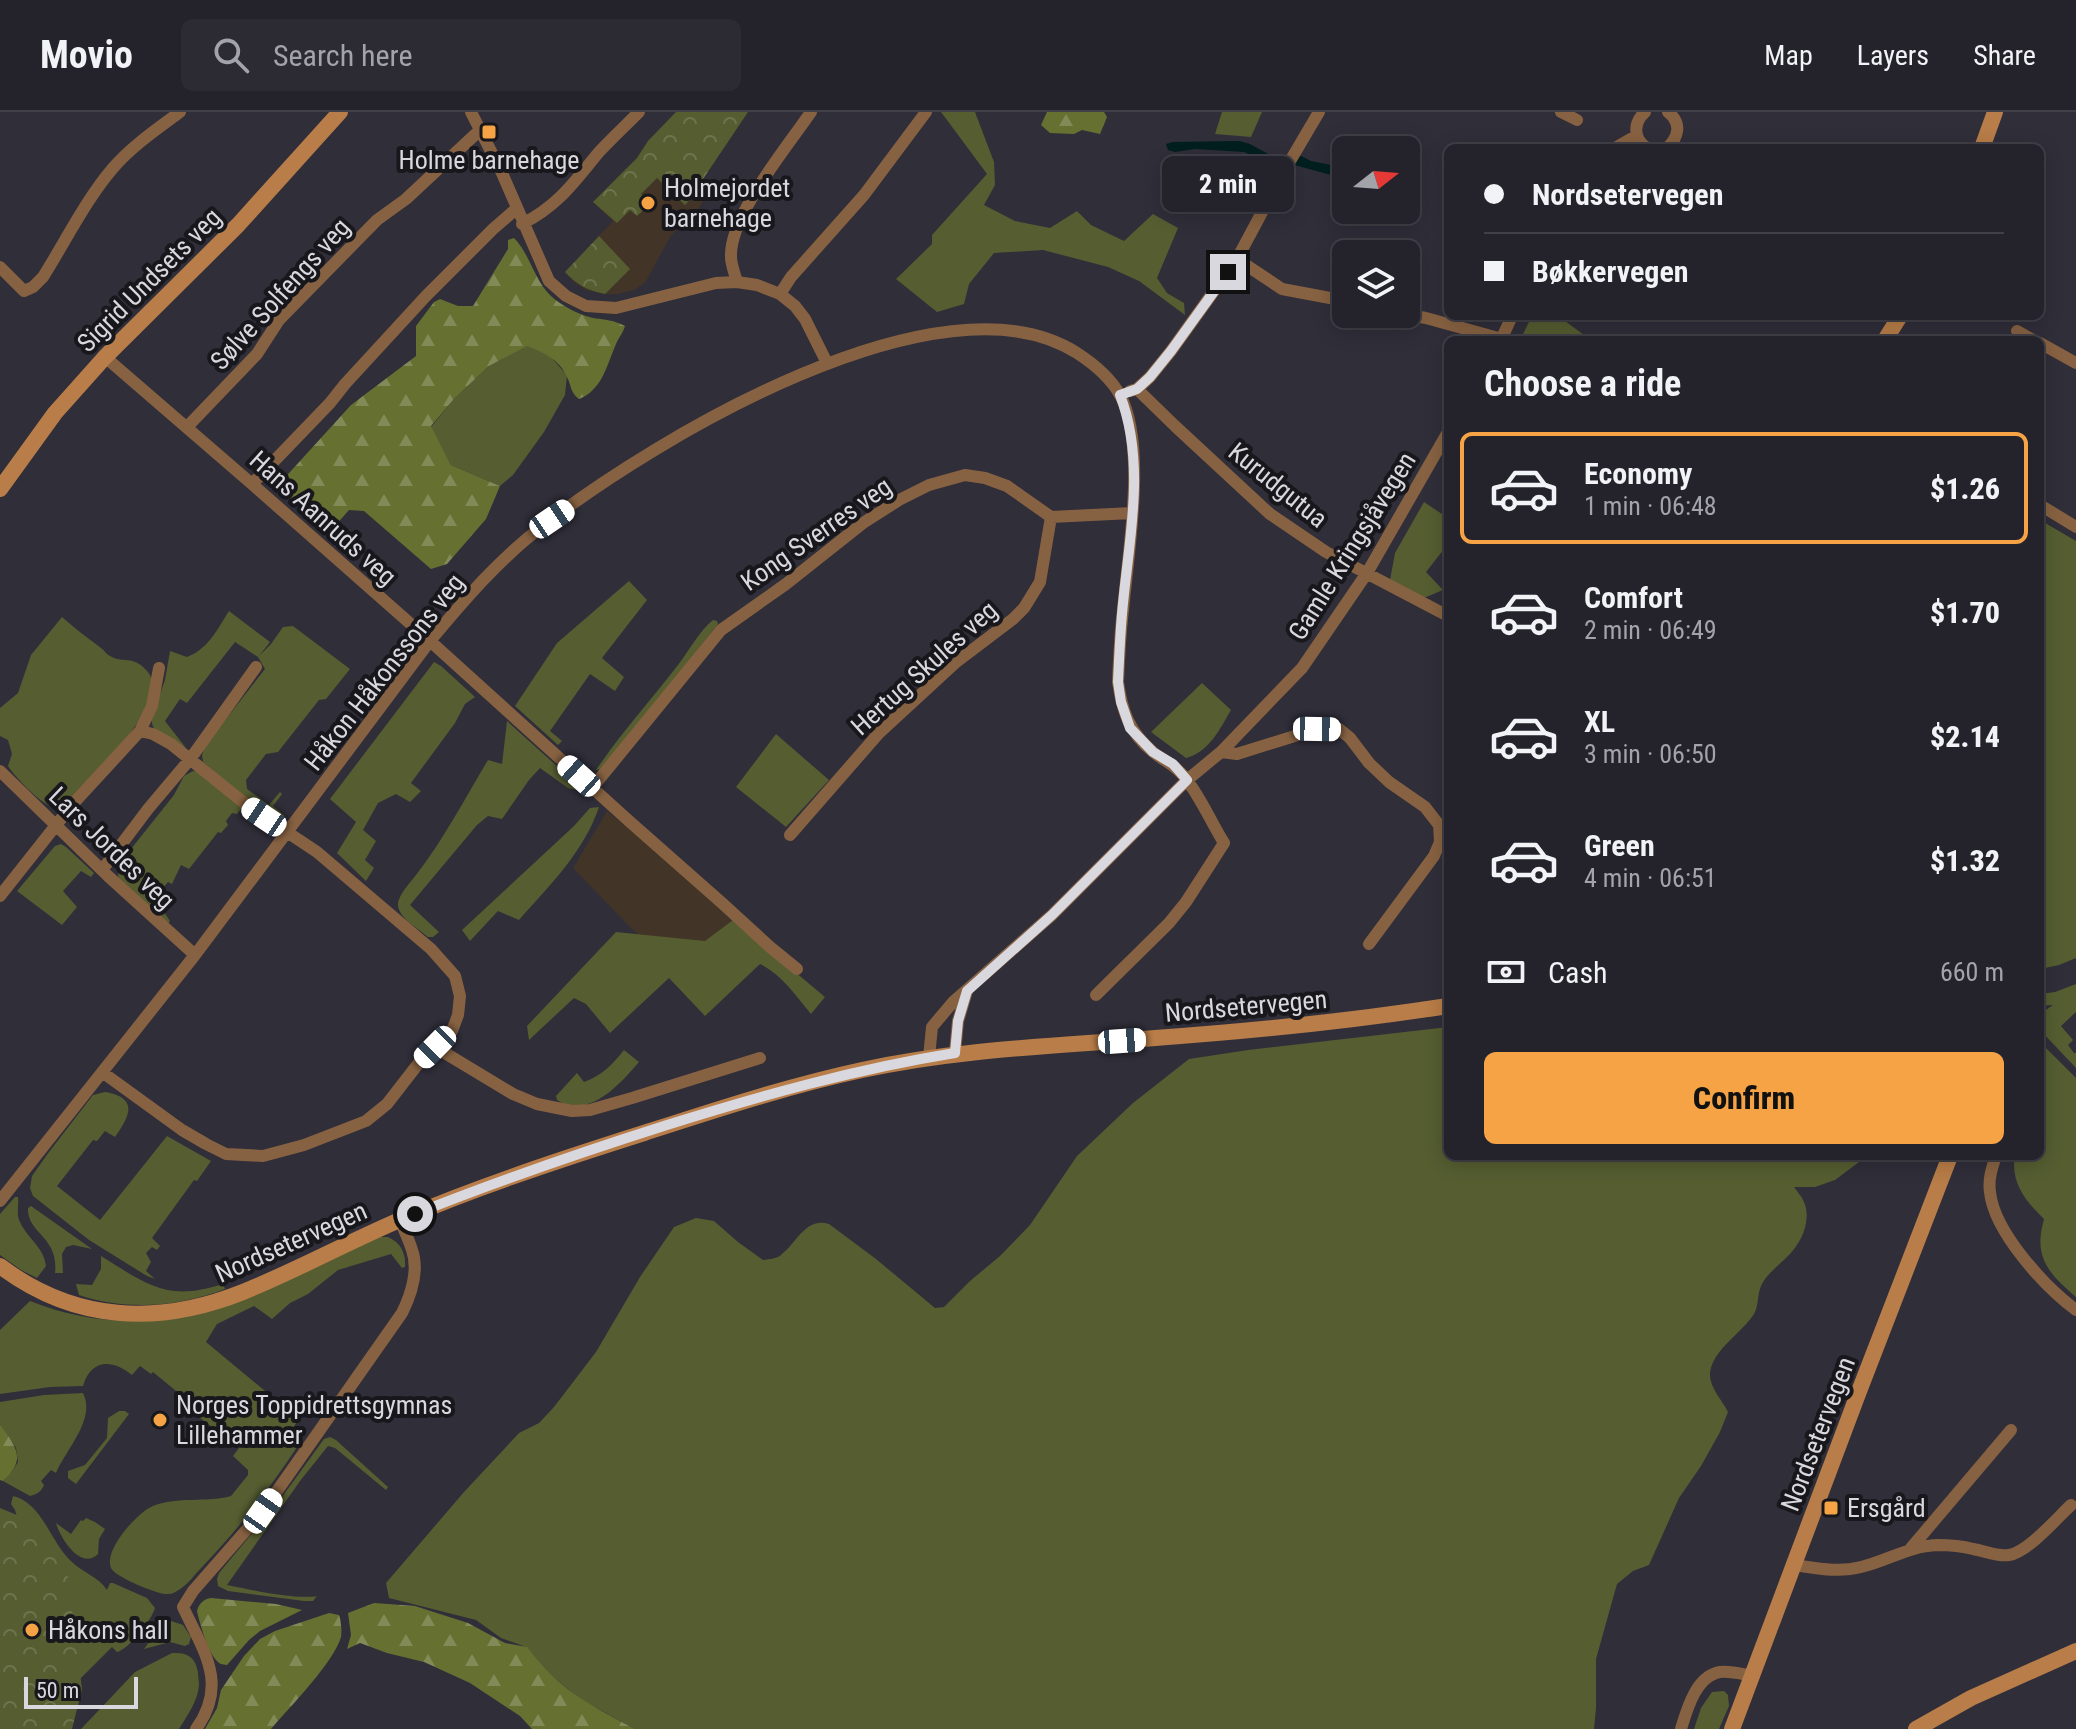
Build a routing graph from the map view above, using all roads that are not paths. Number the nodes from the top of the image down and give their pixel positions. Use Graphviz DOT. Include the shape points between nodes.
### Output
graph roads {
  1 [pos="180,112"];
  2 [pos="340,112"];
  3 [pos="471,112"];
  4 [pos="639,112"];
  5 [pos="811,112"];
  6 [pos="926,112"];
  7 [pos="1319,112"];
  8 [pos="1561,112"];
  9 [pos="1645,112"];
  10 [pos="1668,112"];
  11 [pos="1995,112"];
  12 [pos="1577,120"];
  13 [pos="480,130"];
  14 [pos="1636,136"];
  15 [pos="1622,144"];
  16 [pos="1641,144"];
  17 [pos="1671,144"];
  18 [pos="1983,144"];
  19 [pos="516,209"];
  20 [pos="522,224"];
  21 [pos="1237,259"];
  22 [pos="0,267"];
  23 [pos="737,282"];
  24 [pos="780,294"];
  25 [pos="1332,298"];
  26 [pos="1420,317"];
  27 [pos="2017,331"];
  28 [pos="1490,336"];
  29 [pos="2026,336"];
  30 [pos="2044,345"];
  31 [pos="105,357"];
  32 [pos="827,363"];
  33 [pos="2076,363"];
  34 [pos="1137,389"];
  35 [pos="1120,395"];
  36 [pos="187,427"];
  37 [pos="1444,439"];
  38 [pos="252,484"];
  39 [pos="0,489"];
  40 [pos="2044,507"];
  41 [pos="1132,513"];
  42 [pos="1051,517"];
  43 [pos="2076,527"];
  44 [pos="1367,573"];
  45 [pos="1444,614"];
  46 [pos="430,641"];
  47 [pos="256,667"];
  48 [pos="159,668"];
  49 [pos="140,731"];
  50 [pos="1221,752"];
  51 [pos="191,758"];
  52 [pos="0,771"];
  53 [pos="1187,780"];
  54 [pos="592,788"];
  55 [pos="58,826"];
  56 [pos="287,832"];
  57 [pos="790,835"];
  58 [pos="102,870"];
  59 [pos="0,896"];
  60 [pos="1369,944"];
  61 [pos="195,955"];
  62 [pos="797,969"];
  63 [pos="967,991"];
  64 [pos="1096,995"];
  65 [pos="1444,1007"];
  66 [pos="435,1047"];
  67 [pos="955,1053"];
  68 [pos="929,1057"];
  69 [pos="760,1058"];
  70 [pos="102,1072"];
  71 [pos="1948,1160"];
  72 [pos="1995,1160"];
  73 [pos="0,1201"];
  74 [pos="400,1220"];
  75 [pos="1,1266"];
  76 [pos="2076,1310"];
  77 [pos="2011,1430"];
  78 [pos="2071,1505"];
  79 [pos="1911,1548"];
  80 [pos="1794,1565"];
  81 [pos="2076,1651"];
  82 [pos="1753,1676"];
  83 [pos="196,1729"];
  84 [pos="1681,1729"];
  85 [pos="1732,1729"];
  86 [pos="1916,1729"];
  1 -- 22 [label="street" via="103,180 33,287 24,291"];
  2 -- 31 [label="main road, Sigrid Undsets veg" via="238,225"];
  3 -- 13 [label="street"];
  4 -- 20 [label="street" via="567,192"];
  5 -- 23 [label="street" via="749,203 735,235 731,256"];
  6 -- 24 [label="street"];
  7 -- 21 [label="street"];
  8 -- 12 [label="street"];
  9 -- 14 [label="street"];
  10 -- 17 [label="street" via="1678,133"];
  11 -- 18 [label="main road"];
  13 -- 19 [label="street"];
  13 -- 36 [label="street, Sølve Solfengs veg" via="377,220 279,320 257,354"];
  14 -- 15 [label="street"];
  14 -- 16 [label="street"];
  19 -- 20 [label="street"];
  19 -- 38 [label="street" via="426,296"];
  20 -- 23 [label="street" via="549,281 586,306 622,307"];
  21 -- 25 [label="street" via="1282,289"];
  21 -- 34 [label="street"];
  23 -- 24 [label="street"];
  24 -- 32 [label="street" via="805,319"];
  26 -- 28 [label="street"];
  27 -- 29 [label="street"];
  30 -- 33 [label="street"];
  31 -- 36 [label="street, Hans Aanruds veg"];
  31 -- 39 [label="main road, Sigrid Undsets veg" via="55,413"];
  32 -- 35 [label="street, Håkon Håkonssons veg" via="941,332 1003,329 1060,342 1094,365"];
  32 -- 46 [label="street, Håkon Håkonssons veg" via="714,416 552,519 479,584"];
  34 -- 35 [label="street"];
  34 -- 44 [label="street, Kurudgutua" via="1270,514"];
  35 -- 41 [label="street, Håkon Håkonssons veg" via="1133,444"];
  36 -- 38 [label="street, Hans Aanruds veg"];
  37 -- 44 [label="street, Gamle Kringsjåvegen"];
  38 -- 46 [label="street, Hans Aanruds veg"];
  40 -- 43 [label="street"];
  41 -- 42 [label="street"];
  41 -- 53 [label="street, Håkon Håkonssons veg" via="1118,682 1121,702 1130,728"];
  42 -- 54 [label="street, Kong Sverres veg" via="1007,486 965,475 899,500 721,630"];
  42 -- 57 [label="street, Hertug Skules veg" via="1040,582 1024,608 879,733"];
  44 -- 45 [label="street, Kurudgutua"];
  44 -- 50 [label="street, Gamle Kringsjåvegen" via="1302,668"];
  46 -- 54 [label="street, Hans Aanruds veg"];
  46 -- 56 [label="street, Håkon Håkonssons veg"];
  47 -- 51 [label="street"];
  48 -- 49 [label="street" via="152,706"];
  49 -- 51 [label="street"];
  49 -- 55 [label="street"];
  50 -- 53 [label="street, Gamle Kringsjåvegen"];
  50 -- 60 [label="street" via="1237,754 1317,729 1339,729 1379,773 1425,807 1439,825 1434,856"];
  51 -- 56 [label="street"];
  51 -- 58 [label="street"];
  52 -- 55 [label="street, Lars Jordes veg"];
  53 -- 63 [label="street, Gamle Kringsjåvegen"];
  53 -- 64 [label="street" via="1224,843 1169,923"];
  54 -- 62 [label="street, Hans Aanruds veg"];
  55 -- 58 [label="street, Lars Jordes veg"];
  55 -- 59 [label="street"];
  56 -- 61 [label="street, Håkon Håkonssons veg"];
  56 -- 66 [label="street" via="390,913 455,976 458,1015 452,1031"];
  58 -- 61 [label="street, Lars Jordes veg"];
  61 -- 70 [label="street, Håkon Håkonssons veg"];
  63 -- 67 [label="street"];
  63 -- 68 [label="street, Gamle Kringsjåvegen" via="932,1027"];
  65 -- 67 [label="main road, Nordsetervegen" via="1232,1032"];
  66 -- 69 [label="street" via="513,1094 572,1111 609,1105"];
  66 -- 70 [label="street" via="366,1121 263,1156 226,1154 206,1144"];
  67 -- 68 [label="main road, Nordsetervegen"];
  68 -- 74 [label="main road, Nordsetervegen" via="820,1080 709,1112 558,1160"];
  70 -- 73 [label="street, Håkon Håkonssons veg"];
  71 -- 80 [label="main road, Nordsetervegen"];
  72 -- 76 [label="street" via="1990,1191 2004,1231 2042,1282"];
  74 -- 75 [label="main road, Nordsetervegen" via="270,1281 216,1302 161,1313 113,1313 68,1303"];
  74 -- 83 [label="street" via="414,1260 410,1298 402,1313 263,1511 183,1607 213,1683"];
  77 -- 79 [label="street"];
  78 -- 79 [label="street" via="2035,1540 2010,1555 1958,1546"];
  79 -- 80 [label="street" via="1860,1568"];
  80 -- 82 [label="main road, Nordsetervegen"];
  81 -- 86 [label="main road"];
  82 -- 84 [label="street" via="1723,1672 1705,1681 1693,1695"];
  82 -- 85 [label="main road, Nordsetervegen"];
}
